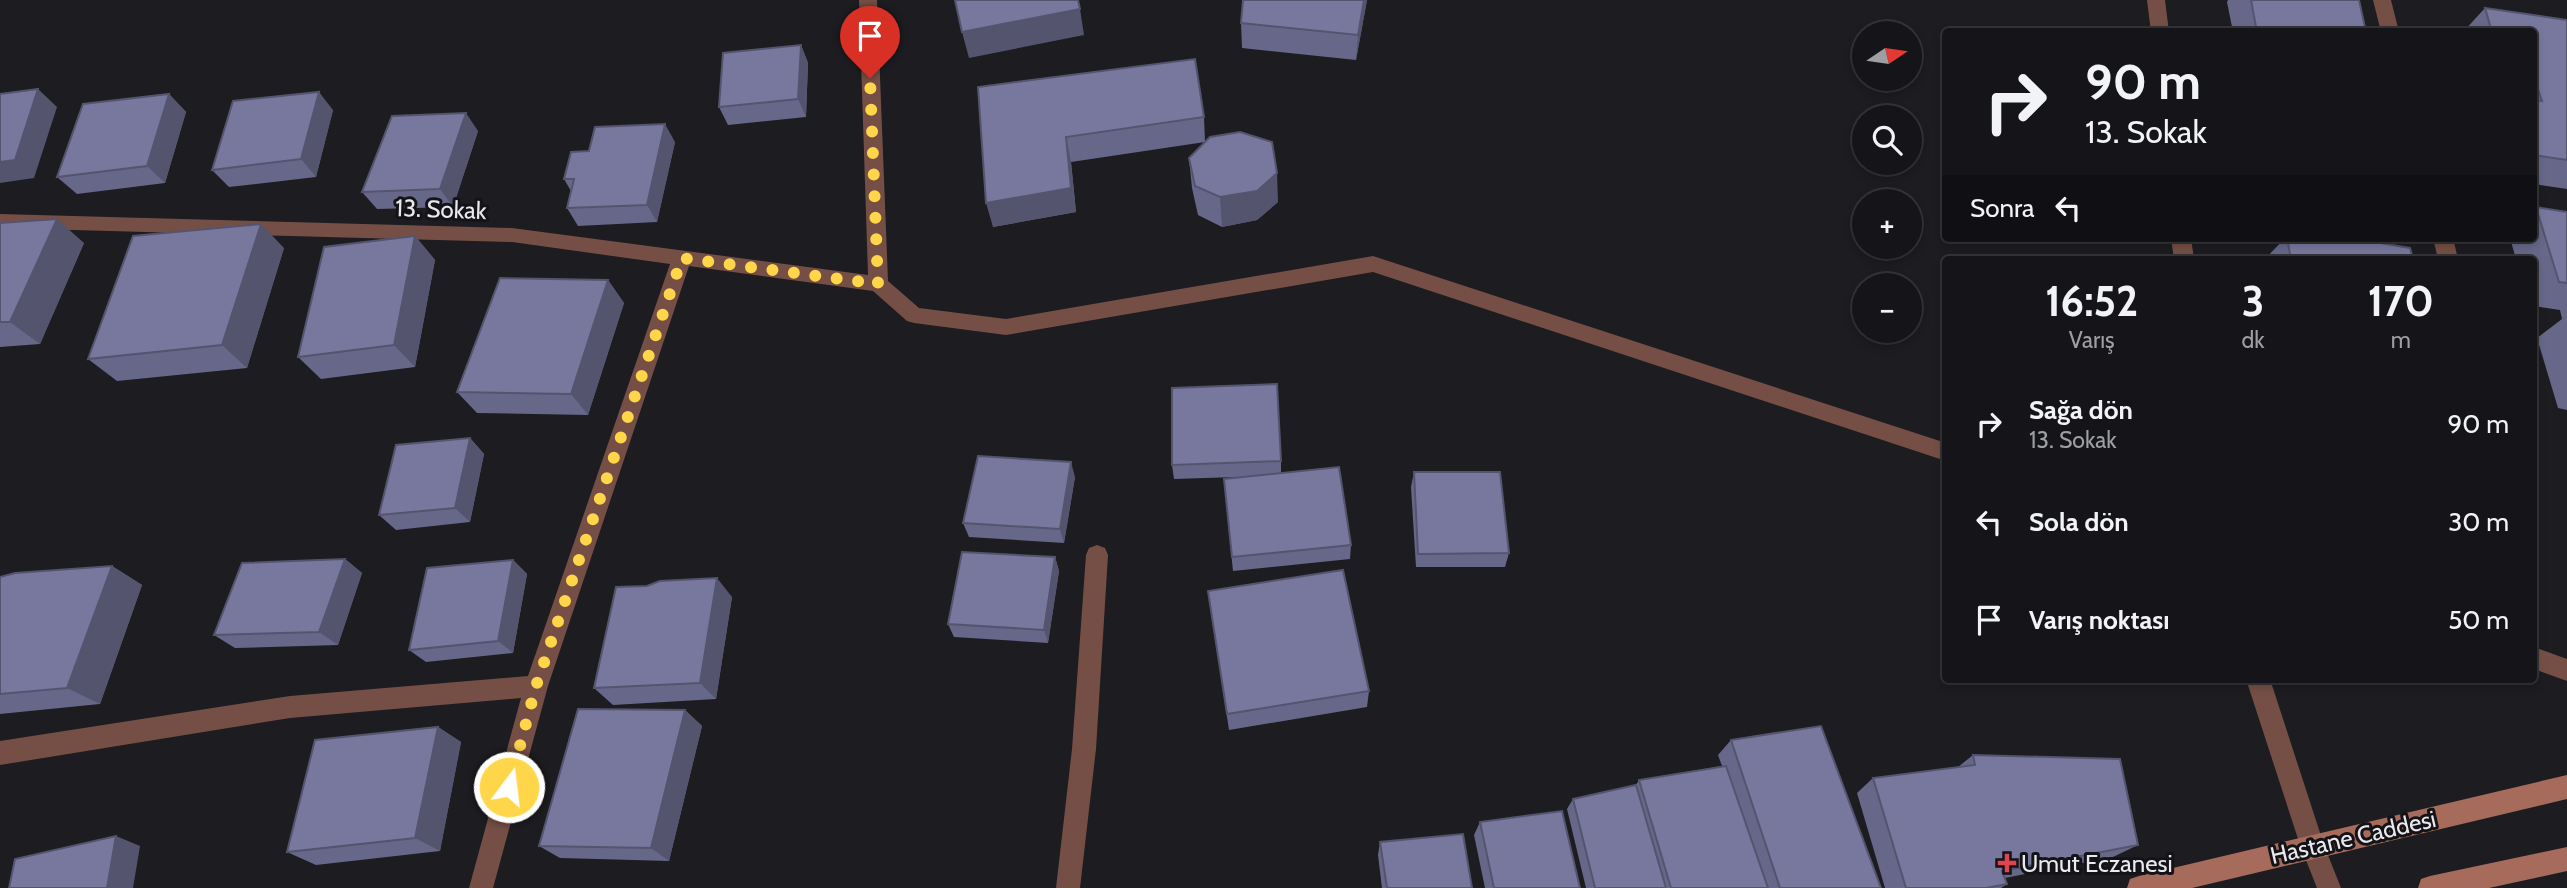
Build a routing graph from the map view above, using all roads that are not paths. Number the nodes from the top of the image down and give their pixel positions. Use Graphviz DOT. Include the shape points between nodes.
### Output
graph roads {
  1 [pos="868,0"];
  2 [pos="2156,0"];
  3 [pos="2382,0"];
  4 [pos="2160,28"];
  5 [pos="2389,28"];
  6 [pos="0,221"];
  7 [pos="682,258"];
  8 [pos="878,284"];
  9 [pos="1942,451"];
  10 [pos="1097,555"];
  11 [pos="2537,658"];
  12 [pos="2567,670"];
  13 [pos="2259,683"];
  14 [pos="536,686"];
  15 [pos="0,753"];
  16 [pos="2567,787"];
  17 [pos="2312,845"];
  18 [pos="2567,859"];
  19 [pos="481,888"];
  20 [pos="1068,888"];
  21 [pos="2138,888"];
  22 [pos="2329,888"];
  23 [pos="2430,888"];
  1 -- 8 [label="street"];
  2 -- 4 [label="street"];
  3 -- 5 [label="street"];
  6 -- 7 [label="street, 13. Sokak" via="512,235"];
  7 -- 8 [label="street, 13. Sokak"];
  7 -- 14 [label="street"];
  8 -- 9 [label="street" via="914,315 1006,327 1373,264"];
  10 -- 20 [label="street" via="1084,749"];
  11 -- 12 [label="street"];
  13 -- 17 [label="street"];
  14 -- 15 [label="street" via="290,707"];
  14 -- 19 [label="street"];
  16 -- 17 [label="main road, Hastane Caddesi"];
  17 -- 21 [label="main road, Hastane Caddesi"];
  17 -- 22 [label="street"];
  18 -- 23 [label="main road"];
}
